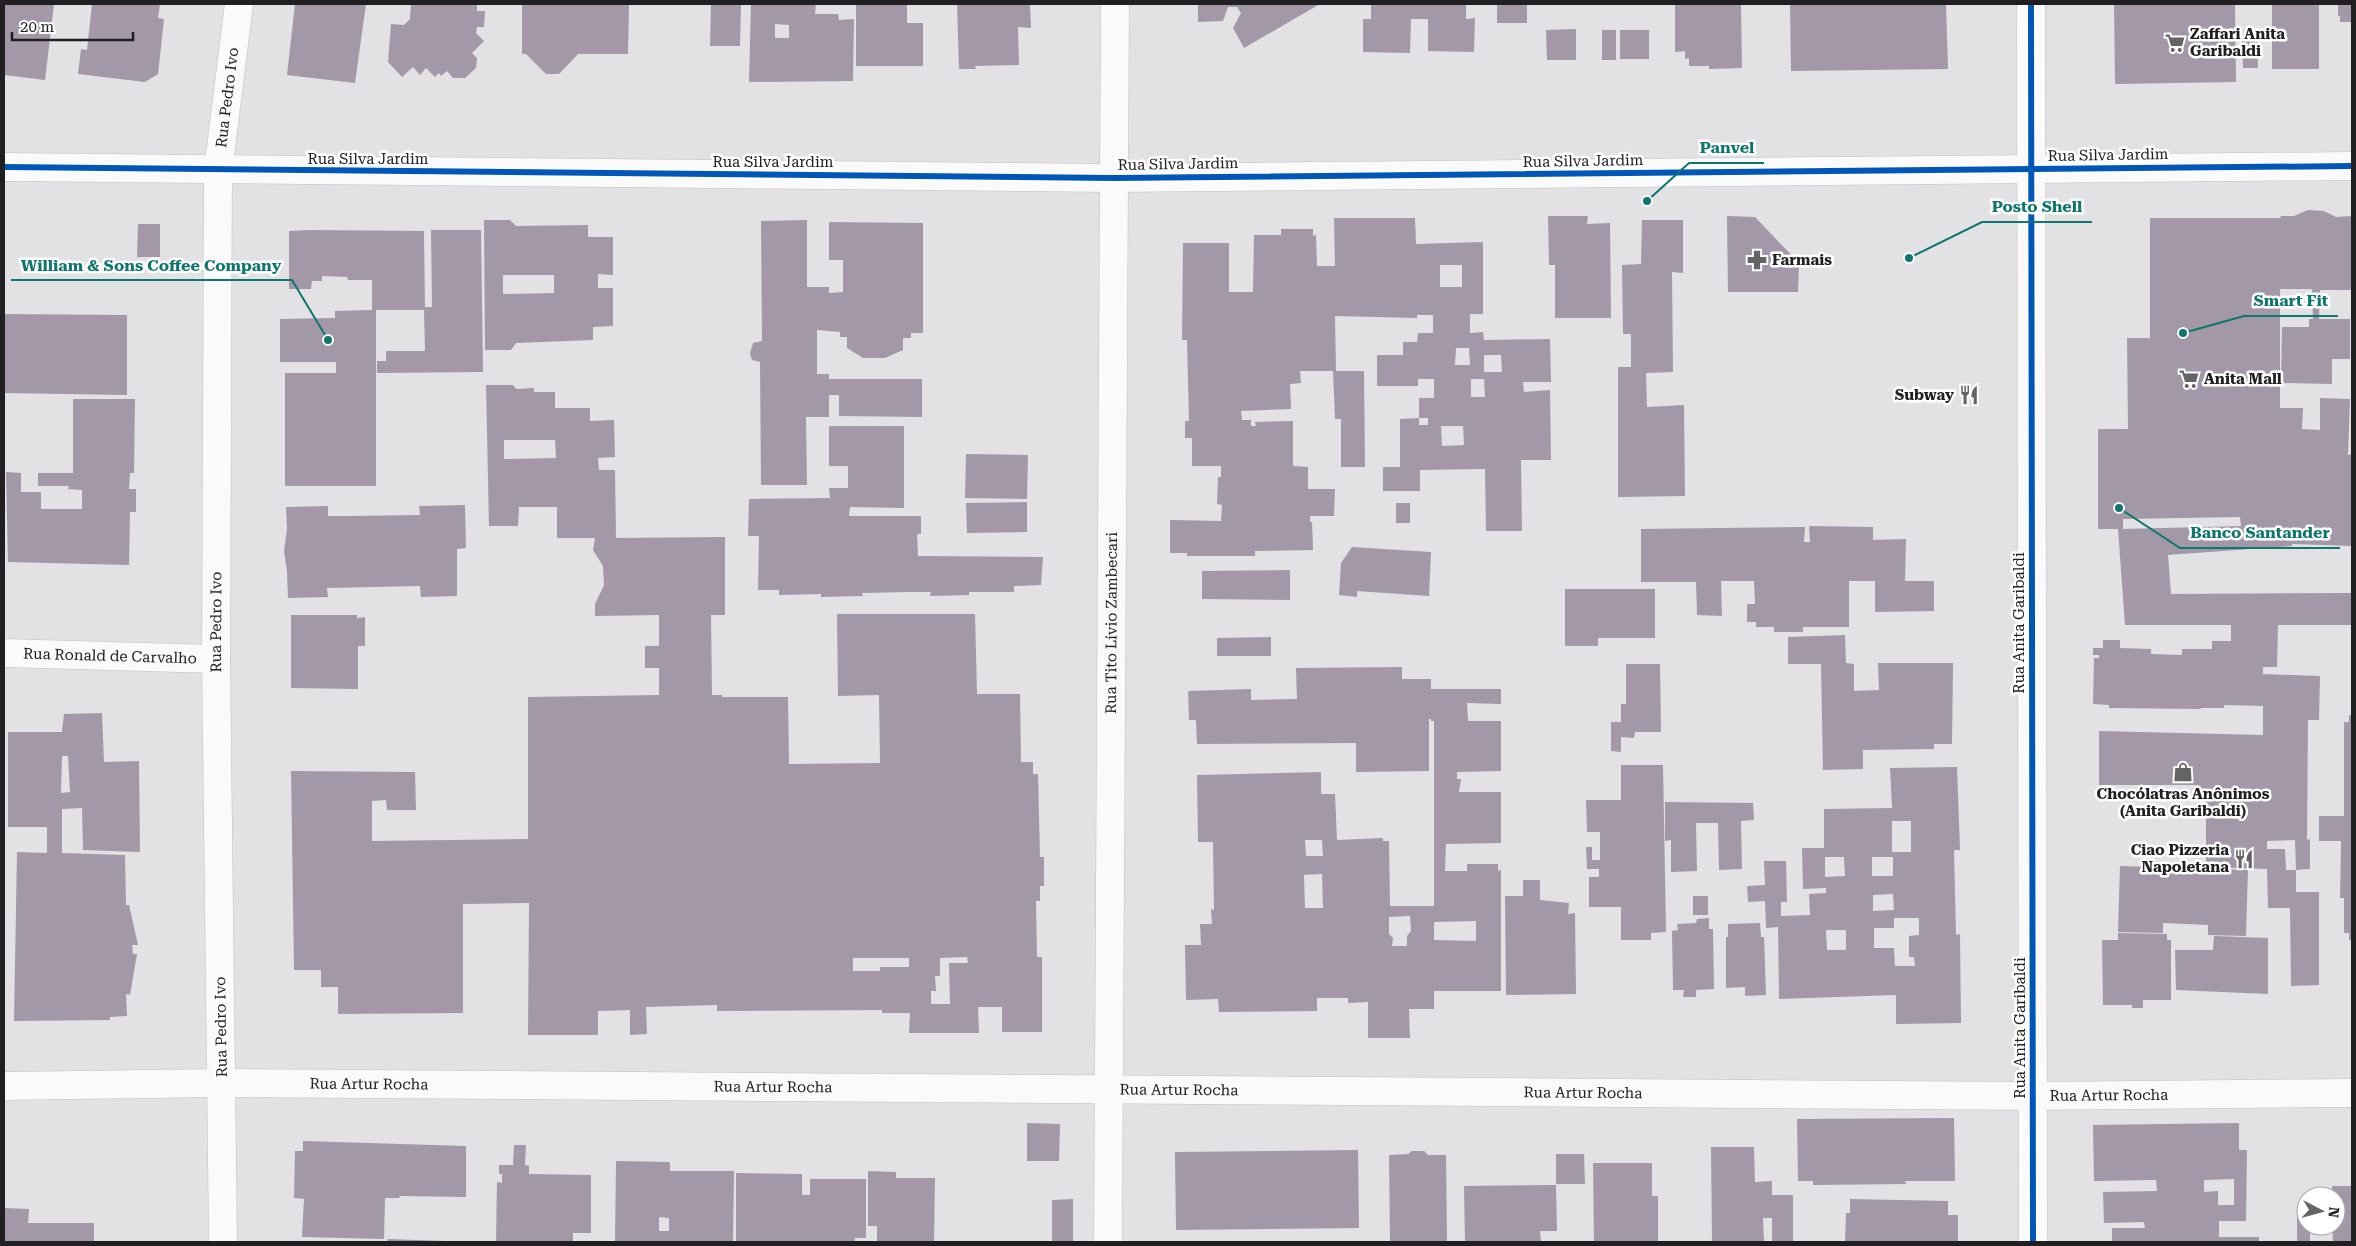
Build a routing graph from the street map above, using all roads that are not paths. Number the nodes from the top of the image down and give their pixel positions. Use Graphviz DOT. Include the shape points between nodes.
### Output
graph roads {
  1 [pos="238,4"];
  2 [pos="1114,4"];
  3 [pos="2032,4"];
  4 [pos="2352,166"];
  5 [pos="4,168"];
  6 [pos="2031,169"];
  7 [pos="218,171"];
  8 [pos="1114,178"];
  9 [pos="4,653"];
  10 [pos="216,659"];
  11 [pos="221,1083"];
  12 [pos="4,1086"];
  13 [pos="1109,1090"];
  14 [pos="2352,1093"];
  15 [pos="2032,1096"];
  16 [pos="224,1242"];
  17 [pos="1108,1242"];
  18 [pos="2033,1242"];
  1 -- 7 [label="street, Rua Pedro Ivo"];
  2 -- 8 [label="street, Rua Tito Lívio Zambecari"];
  3 -- 6 [label="street, Rua Anita Garibaldi"];
  4 -- 6 [label="street, Rua Silva Jardim"];
  5 -- 7 [label="street, Rua Silva Jardim"];
  6 -- 8 [label="street, Rua Silva Jardim"];
  6 -- 15 [label="street, Rua Anita Garibaldi"];
  7 -- 8 [label="street, Rua Silva Jardim"];
  7 -- 10 [label="street, Rua Pedro Ivo"];
  8 -- 13 [label="street, Rua Tito Lívio Zambecari"];
  9 -- 10 [label="street, Rua Ronald de Carvalho"];
  10 -- 11 [label="street, Rua Pedro Ivo"];
  11 -- 12 [label="street, Rua Artur Rocha"];
  11 -- 13 [label="street, Rua Artur Rocha"];
  11 -- 16 [label="street, Rua Pedro Ivo"];
  13 -- 15 [label="street, Rua Artur Rocha"];
  13 -- 17 [label="street, Rua Tito Lívio Zambecari"];
  14 -- 15 [label="street, Rua Artur Rocha"];
  15 -- 18 [label="street, Rua Anita Garibaldi"];
}
